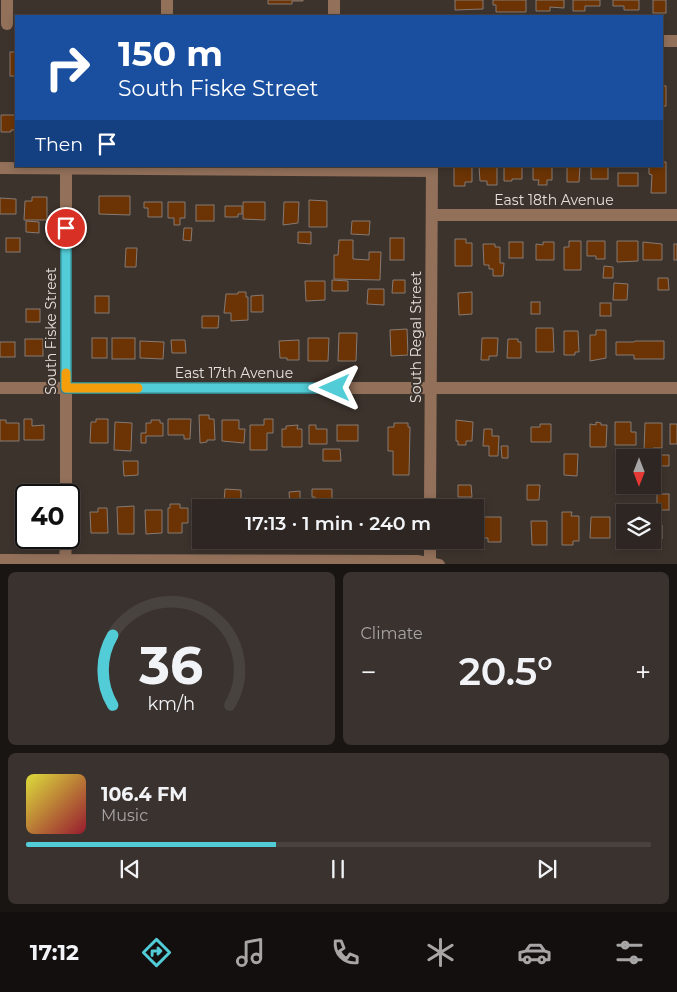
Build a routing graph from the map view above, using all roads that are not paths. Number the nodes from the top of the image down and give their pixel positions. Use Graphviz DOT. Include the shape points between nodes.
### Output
graph roads {
  1 [pos="7,0"];
  2 [pos="167,0"];
  3 [pos="334,0"];
  4 [pos="167,15"];
  5 [pos="334,15"];
  6 [pos="8,24"];
  7 [pos="663,41"];
  8 [pos="677,41"];
  9 [pos="66,167"];
  10 [pos="0,168"];
  11 [pos="432,168"];
  12 [pos="432,215"];
  13 [pos="677,215"];
  14 [pos="0,388"];
  15 [pos="66,388"];
  16 [pos="430,388"];
  17 [pos="677,388"];
  18 [pos="66,484"];
  19 [pos="430,499"];
  20 [pos="66,549"];
  21 [pos="431,549"];
  22 [pos="0,560"];
  23 [pos="66,562"];
  24 [pos="433,564"];
  1 -- 6 [label="street"];
  2 -- 4 [label="street"];
  3 -- 5 [label="street"];
  7 -- 8 [label="street"];
  9 -- 10 [label="street"];
  9 -- 11 [label="street"];
  9 -- 15 [label="street, South Fiske Street"];
  11 -- 12 [label="street, South Regal Street"];
  12 -- 13 [label="street, East 18th Avenue"];
  12 -- 16 [label="street, South Regal Street"];
  14 -- 15 [label="street, East 17th Avenue"];
  15 -- 16 [label="street, East 17th Avenue"];
  15 -- 18 [label="street, South Fiske Street"];
  16 -- 17 [label="street, East 17th Avenue"];
  16 -- 19 [label="street, South Regal Street"];
  20 -- 23 [label="street"];
  21 -- 24 [label="street"];
  22 -- 23 [label="street"];
  23 -- 24 [label="street" via="417,561"];
}
